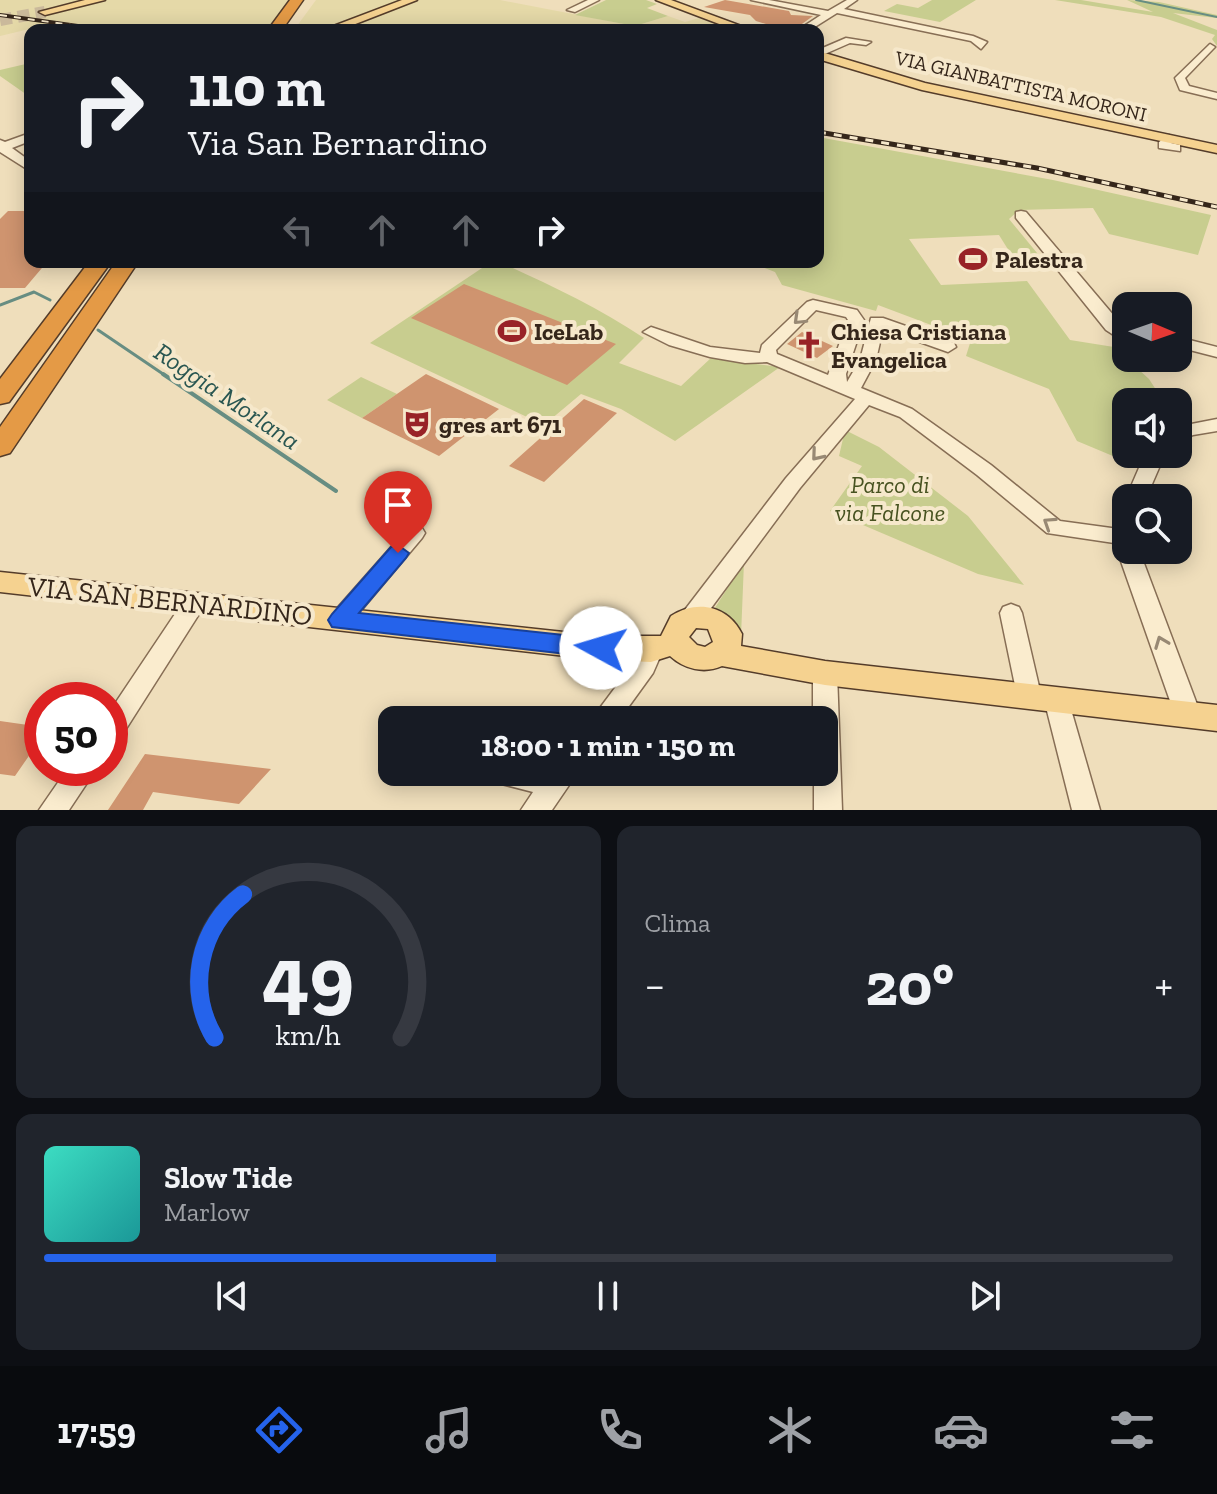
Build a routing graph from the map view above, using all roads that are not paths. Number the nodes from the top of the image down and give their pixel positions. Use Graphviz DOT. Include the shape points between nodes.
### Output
graph roads {
  1 [pos="100,0"];
  2 [pos="297,0"];
  3 [pos="308,0"];
  4 [pos="412,0"];
  5 [pos="595,0"];
  6 [pos="661,0"];
  7 [pos="755,0"];
  8 [pos="853,0"];
  9 [pos="572,10"];
  10 [pos="45,12"];
  11 [pos="830,12"];
  12 [pos="279,24"];
  13 [pos="291,24"];
  14 [pos="346,24"];
  15 [pos="729,24"];
  16 [pos="812,24"];
  17 [pos="866,42"];
  18 [pos="981,46"];
  19 [pos="1210,47"];
  20 [pos="824,52"];
  21 [pos="824,56"];
  22 [pos="1217,96"];
  23 [pos="24,139"];
  24 [pos="1147,142"];
  25 [pos="1170,144"];
  26 [pos="1,147"];
  27 [pos="1217,149"];
  28 [pos="24,163"];
  29 [pos="1021,215"];
  30 [pos="86,268"];
  31 [pos="96,268"];
  32 [pos="113,268"];
  33 [pos="123,268"];
  34 [pos="1112,327"];
  35 [pos="651,332"];
  36 [pos="1192,346"];
  37 [pos="948,347"];
  38 [pos="1217,352"];
  39 [pos="769,357"];
  40 [pos="0,377"];
  41 [pos="853,389"];
  42 [pos="0,396"];
  43 [pos="0,423"];
  44 [pos="1217,425"];
  45 [pos="1192,430"];
  46 [pos="0,447"];
  47 [pos="415,533"];
  48 [pos="1112,538"];
  49 [pos="1136,564"];
  50 [pos="0,582"];
  51 [pos="193,605"];
  52 [pos="1011,613"];
  53 [pos="692,617"];
  54 [pos="340,620"];
  55 [pos="663,646"];
  56 [pos="721,654"];
  57 [pos="825,673"];
  58 [pos="1042,697"];
  59 [pos="128,705"];
  60 [pos="615,706"];
  61 [pos="1203,717"];
  62 [pos="71,786"];
  63 [pos="554,786"];
  64 [pos="53,810"];
  65 [pos="535,810"];
  66 [pos="828,810"];
  67 [pos="1086,810"];
  1 -- 10 [label="main road"];
  2 -- 12 [label="highway"];
  3 -- 13 [label="highway"];
  4 -- 14 [label="main road"];
  5 -- 9 [label="street"];
  6 -- 15 [label="main road"];
  7 -- 11 [label="street"];
  8 -- 11 [label="street"];
  11 -- 16 [label="street"];
  11 -- 18 [label="street" via="973,39"];
  17 -- 20 [label="street, VIA GIANBATTISTA MORONI" via="849,40"];
  19 -- 22 [label="street" via="1180,78 1184,88"];
  21 -- 25 [label="main road, VIA GIANBATTISTA MORONI" via="922,86"];
  23 -- 26 [label="street"];
  24 -- 25 [label="street"];
  25 -- 27 [label="main road, VIA GIANBATTISTA MORONI"];
  26 -- 28 [label="street"];
  29 -- 34 [label="street"];
  30 -- 40 [label="highway"];
  31 -- 42 [label="highway"];
  32 -- 43 [label="highway"];
  33 -- 46 [label="highway"];
  35 -- 39 [label="street" via="676,343"];
  36 -- 38 [label="street"];
  37 -- 41 [label="street" via="877,321 868,360"];
  39 -- 41 [label="street"];
  41 -- 39 [label="street, one-way" via="837,374 856,320 851,313 813,305 768,349"];
  48 -- 41 [label="street, one-way" via="1054,528 931,429"];
  41 -- 53 [label="street, one-way" via="793,483"];
  44 -- 45 [label="street"];
  47 -- 54 [label="street, VIA SAN BERNARDINO"];
  61 -- 49 [label="street, one-way"];
  50 -- 51 [label="main road, VIA SAN BERNARDINO"];
  51 -- 54 [label="main road, VIA SAN BERNARDINO"];
  51 -- 59 [label="street"];
  52 -- 58 [label="street"];
  53 -- 55 [label="main road"];
  53 -- 56 [label="main road" via="710,618 724,627 728,641"];
  54 -- 55 [label="main road, VIA SAN BERNARDINO" via="601,648"];
  55 -- 56 [label="main road, VIA SAN BERNARDINO" via="695,658"];
  55 -- 60 [label="street"];
  56 -- 57 [label="main road, VIA SAN BERNARDINO"];
  57 -- 58 [label="main road, VIA SAN BERNARDINO"];
  57 -- 66 [label="street"];
  58 -- 61 [label="main road, VIA SAN BERNARDINO"];
  58 -- 67 [label="street"];
  62 -- 64 [label="street"];
  63 -- 65 [label="street"];
}
